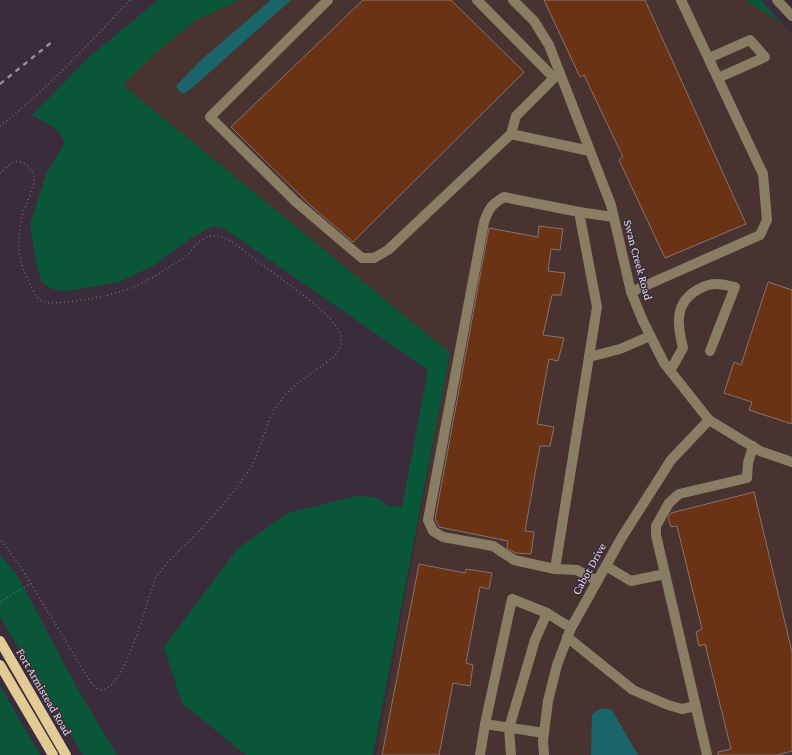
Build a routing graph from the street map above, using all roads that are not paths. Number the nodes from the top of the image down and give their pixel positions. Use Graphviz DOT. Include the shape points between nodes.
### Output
graph roads {
  1 [pos="328,0"];
  2 [pos="477,0"];
  3 [pos="513,0"];
  4 [pos="681,0"];
  5 [pos="777,0"];
  6 [pos="792,16"];
  7 [pos="708,58"];
  8 [pos="556,75"];
  9 [pos="718,78"];
  10 [pos="511,134"];
  11 [pos="590,151"];
  12 [pos="579,212"];
  13 [pos="613,217"];
  14 [pos="631,292"];
  15 [pos="650,336"];
  16 [pos="710,351"];
  17 [pos="589,357"];
  18 [pos="670,371"];
  19 [pos="709,420"];
  20 [pos="753,446"];
  21 [pos="792,462"];
  22 [pos="606,566"];
  23 [pos="555,569"];
  24 [pos="665,574"];
  25 [pos="597,582"];
  26 [pos="547,613"];
  27 [pos="569,633"];
  28 [pos="0,641"];
  29 [pos="0,665"];
  30 [pos="696,706"];
  31 [pos="485,724"];
  32 [pos="509,728"];
  33 [pos="544,733"];
  34 [pos="53,755"];
  35 [pos="66,755"];
  36 [pos="480,755"];
  37 [pos="511,755"];
  38 [pos="544,755"];
  39 [pos="707,755"];
  1 -- 10 [label="street" via="210,117 296,202 362,258 374,258 388,250"];
  2 -- 8 [label="street"];
  3 -- 8 [label="street, Swan Creek Road" via="534,21 549,45"];
  4 -- 7 [label="street"];
  5 -- 6 [label="street"];
  7 -- 9 [label="street"];
  7 -- 9 [label="street" via="750,40 765,57"];
  8 -- 10 [label="street" via="516,116"];
  8 -- 11 [label="street, Swan Creek Road"];
  9 -- 14 [label="street" via="763,174 767,220 760,235"];
  10 -- 11 [label="street"];
  11 -- 13 [label="street, Swan Creek Road" via="611,204"];
  12 -- 13 [label="street"];
  12 -- 17 [label="street" via="596,307"];
  12 -- 23 [label="street" via="504,197 488,209 428,520 433,530 443,537 492,546 514,560"];
  13 -- 14 [label="street, Swan Creek Road"];
  14 -- 15 [label="street, Swan Creek Road"];
  15 -- 17 [label="street" via="620,349"];
  15 -- 18 [label="street, Swan Creek Road"];
  16 -- 18 [label="street" via="735,287 715,284 702,287 691,293 684,301 679,315 683,348"];
  17 -- 23 [label="street"];
  18 -- 19 [label="street, Swan Creek Road"];
  19 -- 20 [label="street"];
  19 -- 22 [label="street, Cabot Drive" via="671,460"];
  20 -- 21 [label="street"];
  20 -- 24 [label="street" via="747,478 679,494 669,503 656,526"];
  22 -- 24 [label="street" via="631,581"];
  22 -- 25 [label="street, Cabot Drive"];
  23 -- 25 [label="street" via="577,570"];
  24 -- 30 [label="street"];
  25 -- 27 [label="street, Cabot Drive"];
  26 -- 27 [label="street"];
  26 -- 31 [label="street" via="512,599"];
  26 -- 32 [label="street" via="535,640"];
  27 -- 30 [label="street" via="633,690 682,709"];
  27 -- 33 [label="street, Cabot Drive" via="557,665 548,701"];
  28 -- 35 [label="main road, Fort Armistead Road"];
  29 -- 34 [label="main road, Fort Armistead Road"];
  30 -- 39 [label="street"];
  31 -- 32 [label="street"];
  31 -- 36 [label="street"];
  32 -- 33 [label="street"];
  32 -- 37 [label="street"];
  33 -- 38 [label="street, Cabot Drive"];
}
